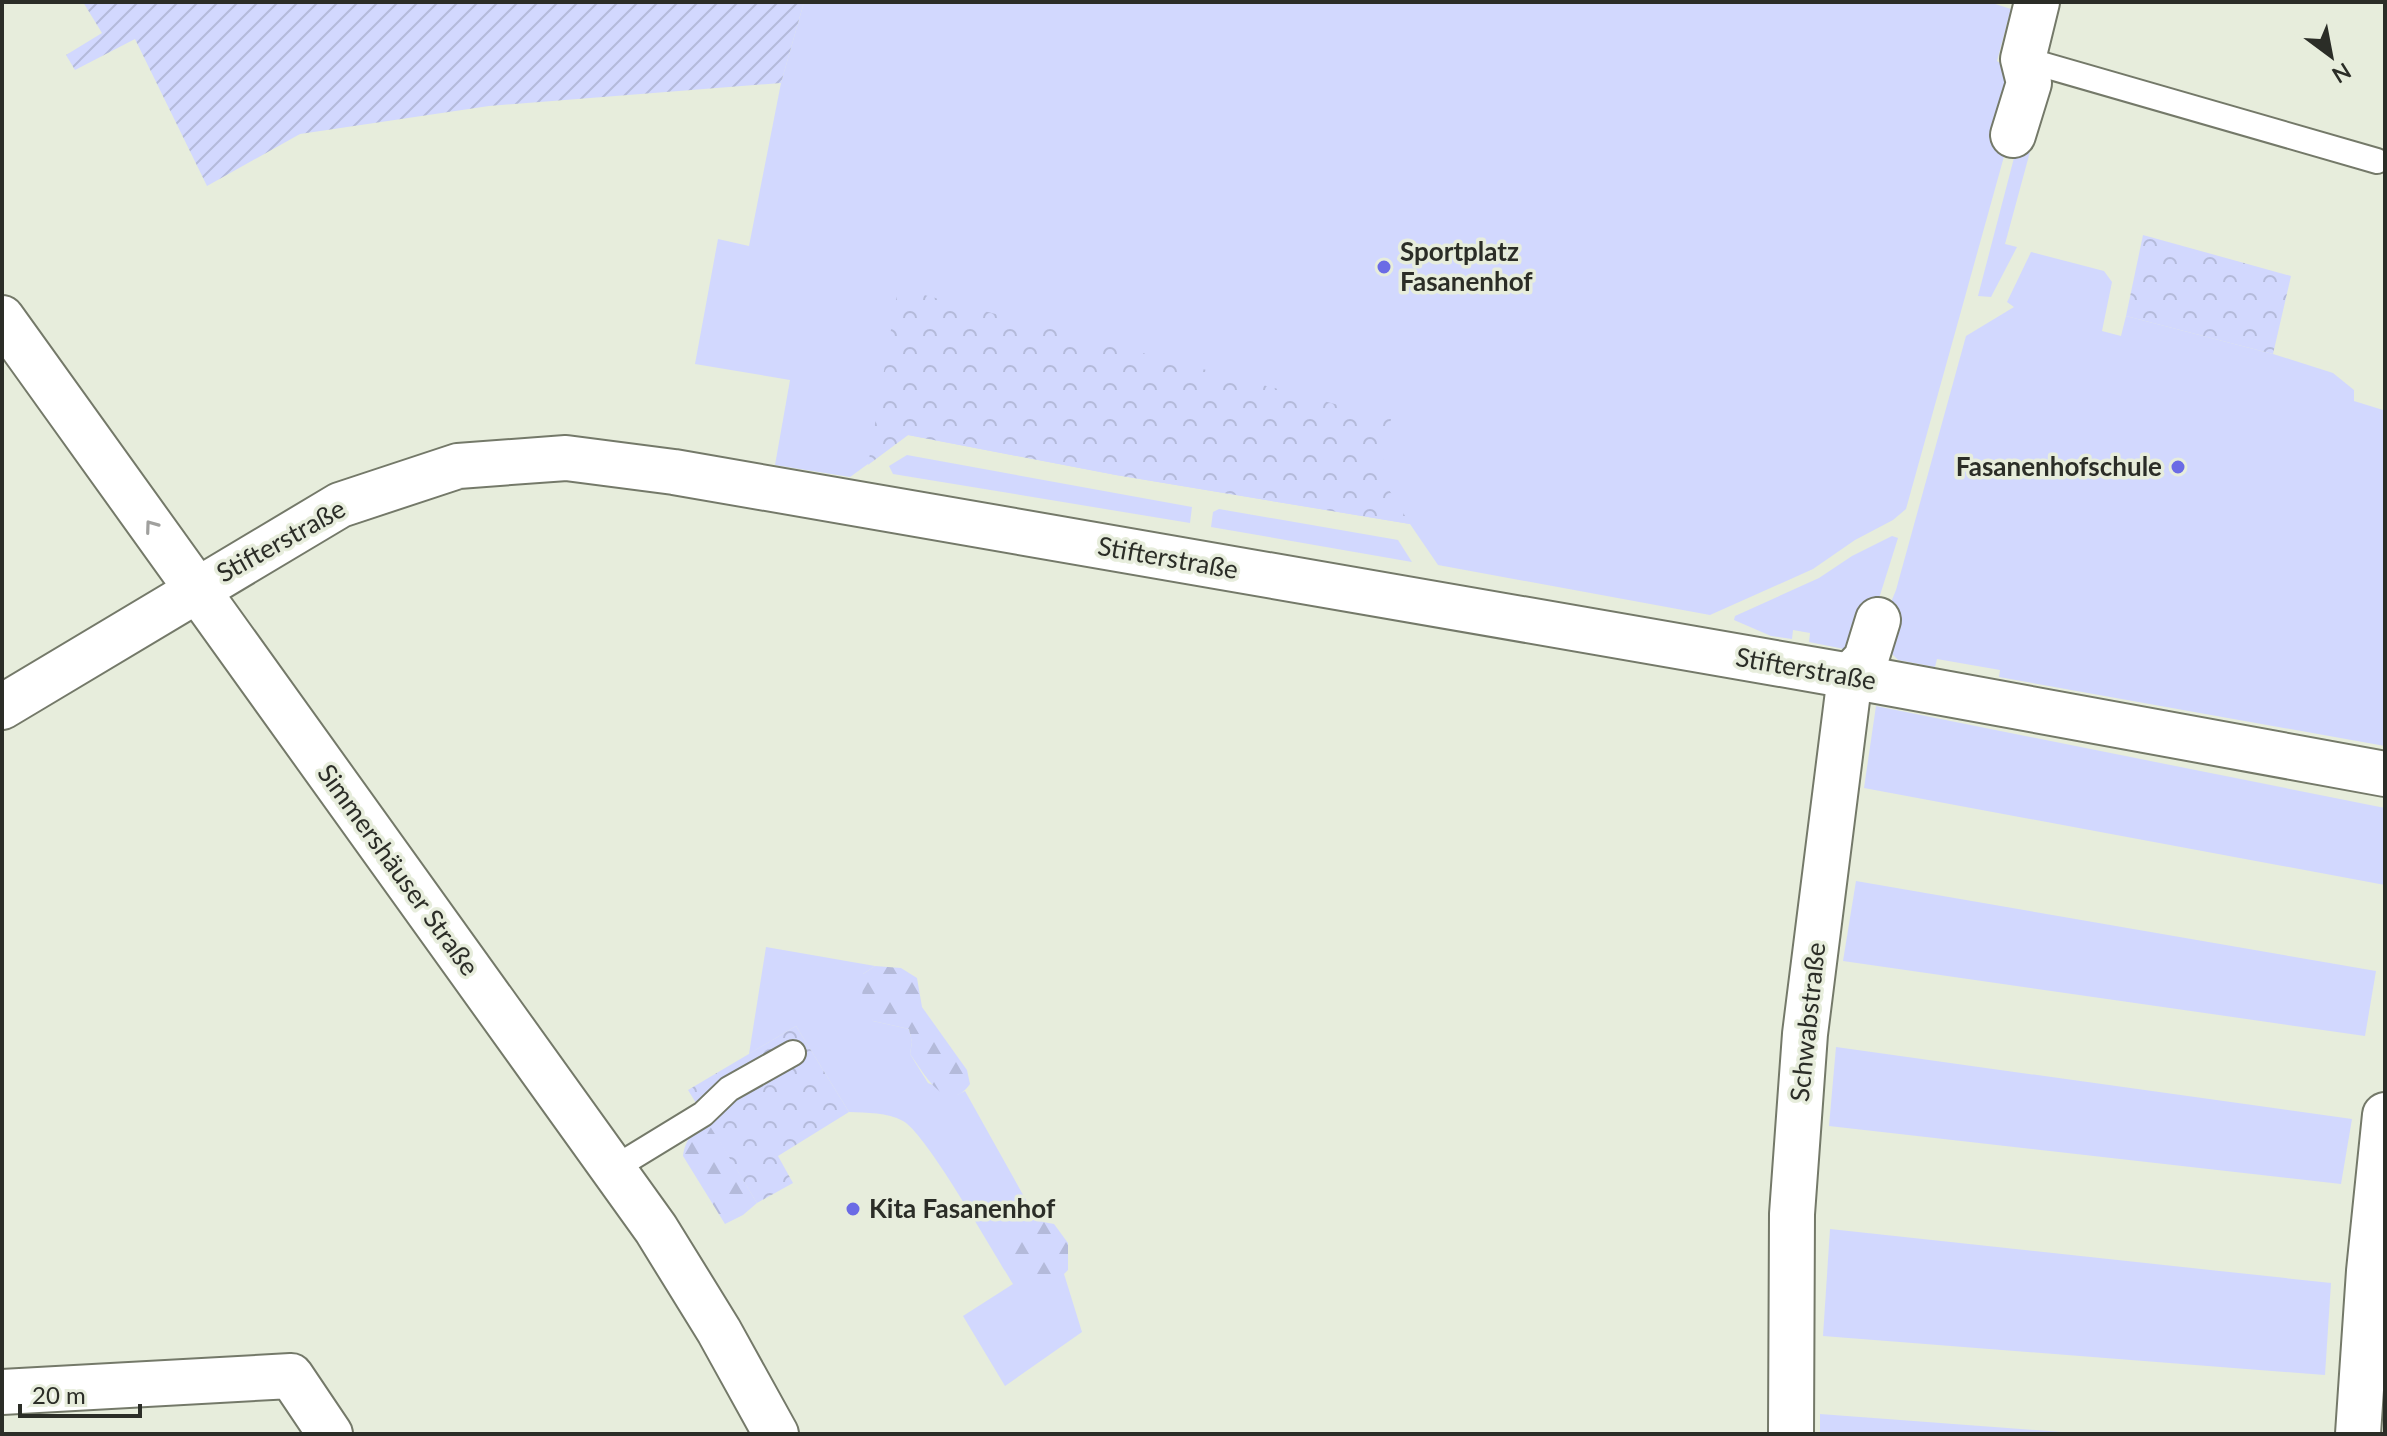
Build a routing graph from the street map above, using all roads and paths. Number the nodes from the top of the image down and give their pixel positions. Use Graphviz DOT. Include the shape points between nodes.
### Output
graph roads {
  1 [pos="2037,2"];
  2 [pos="2023,59"];
  3 [pos="2013,135"];
  4 [pos="2377,161"];
  5 [pos="2,318"];
  6 [pos="196,589"];
  7 [pos="1878,620"];
  8 [pos="1850,676"];
  9 [pos="2,707"];
  10 [pos="2385,774"];
  11 [pos="793,1053"];
  12 [pos="2385,1115"];
  13 [pos="613,1169"];
  14 [pos="2,1392"];
  15 [pos="330,1434"];
  16 [pos="776,1434"];
  17 [pos="1791,1434"];
  18 [pos="2358,1434"];
  1 -- 2 [label="street"];
  2 -- 3 [label="street" via="2029,83"];
  2 -- 4 [label="lane"];
  6 -- 5 [label="street, Simmershäuser Straße, one-way"];
  6 -- 8 [label="street, Stifterstraße" via="340,505 458,466 566,458"];
  6 -- 9 [label="street, Stifterstraße"];
  6 -- 13 [label="street, Simmershäuser Straße"];
  7 -- 8 [label="street, Schwabstraße" via="1866,659"];
  8 -- 10 [label="street, Stifterstraße"];
  8 -- 17 [label="street, Schwabstraße" via="1805,1034 1792,1214"];
  11 -- 13 [label="lane" via="729,1089 703,1114"];
  12 -- 18 [label="street"];
  13 -- 16 [label="street, Simmershäuser Straße" via="719,1331"];
  14 -- 15 [label="street" via="291,1376"];
}
